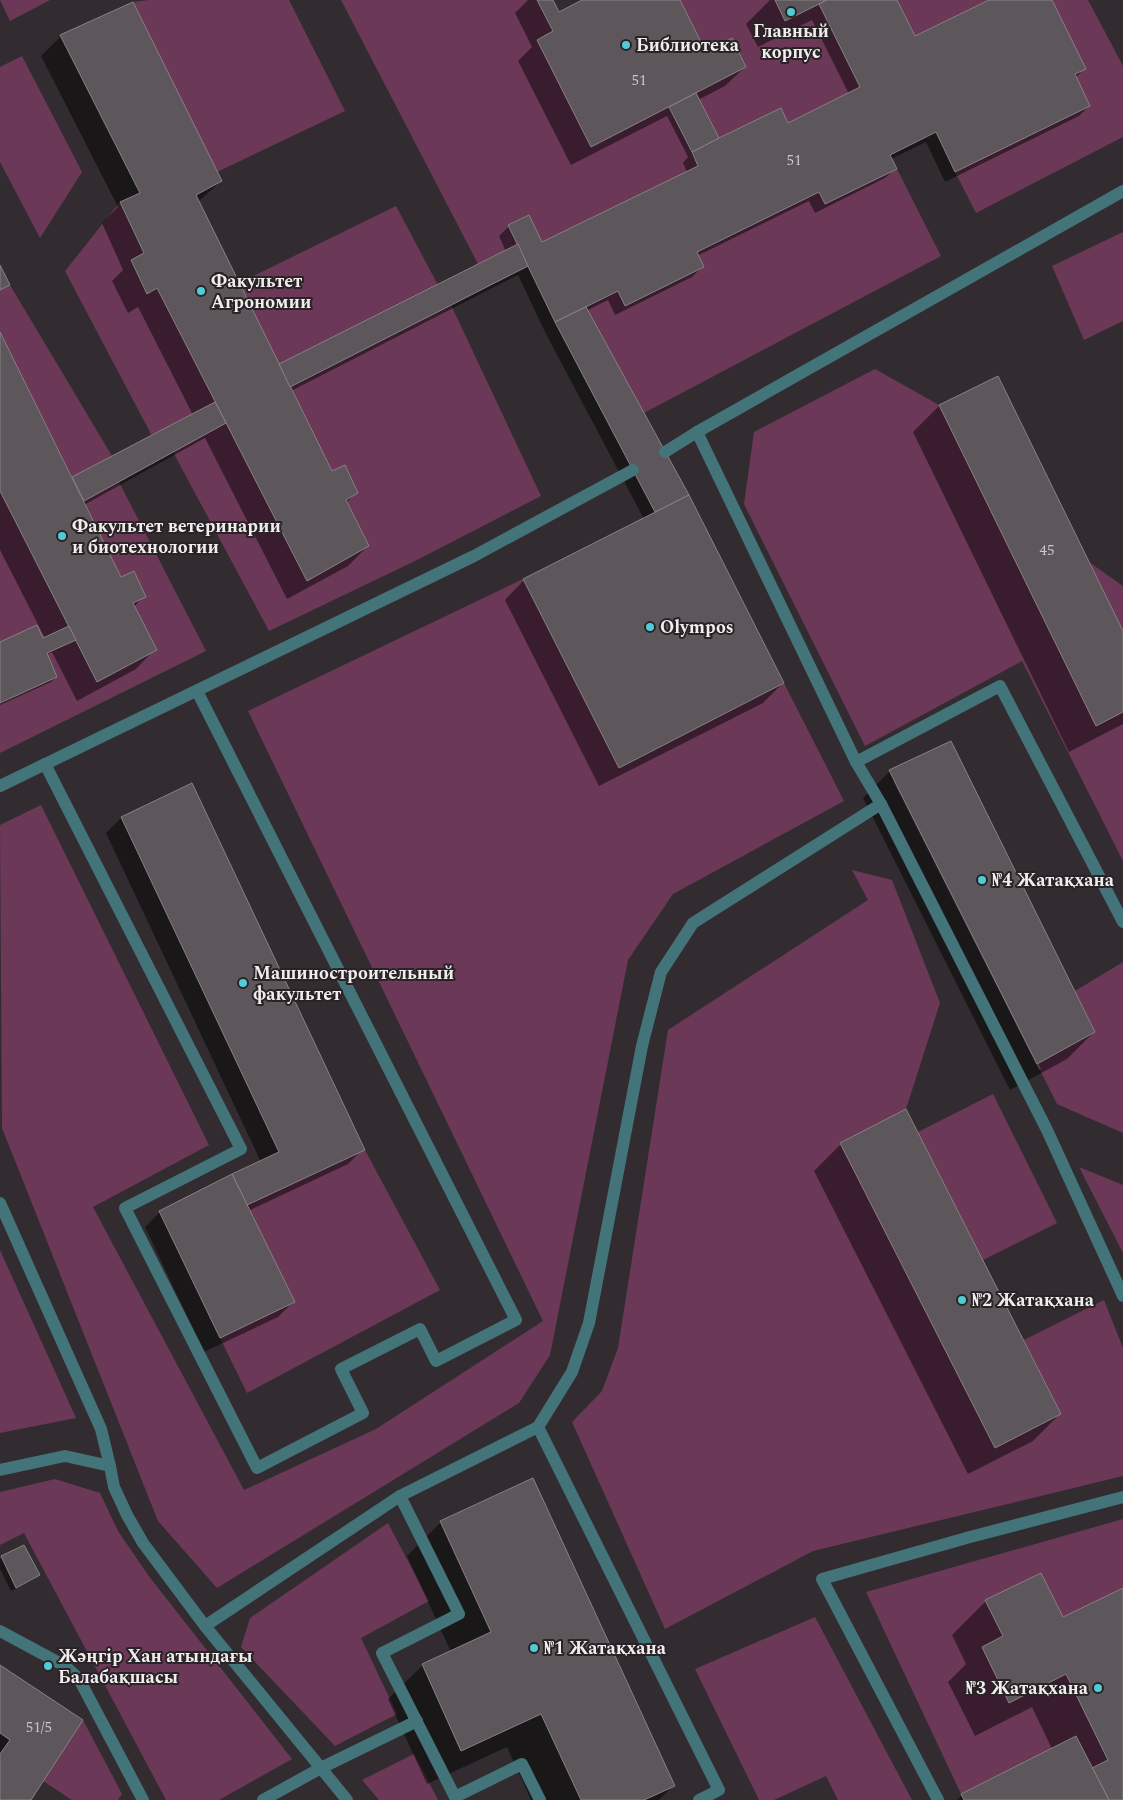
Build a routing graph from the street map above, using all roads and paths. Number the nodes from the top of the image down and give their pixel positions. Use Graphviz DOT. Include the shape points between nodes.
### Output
graph roads {
  1 [pos="1123,191"];
  2 [pos="697,432"];
  3 [pos="665,452"];
  4 [pos="633,470"];
  5 [pos="197,691"];
  6 [pos="856,762"];
  7 [pos="45,764"];
  8 [pos="0,786"];
  9 [pos="881,804"];
  10 [pos="1123,922"];
  11 [pos="0,1203"];
  12 [pos="1123,1296"];
  13 [pos="538,1427"];
  14 [pos="110,1466"];
  15 [pos="0,1470"];
  16 [pos="400,1496"];
  17 [pos="1123,1497"];
  18 [pos="205,1626"];
  19 [pos="0,1631"];
  20 [pos="416,1721"];
  21 [pos="321,1768"];
  22 [pos="143,1800"];
  23 [pos="263,1800"];
  24 [pos="347,1800"];
  25 [pos="540,1800"];
  26 [pos="699,1800"];
  27 [pos="938,1800"];
  1 -- 2 [label="lane"];
  2 -- 3 [label="lane"];
  2 -- 6 [label="lane"];
  4 -- 5 [label="lane" via="474,556"];
  5 -- 7 [label="lane"];
  5 -- 7 [label="lane" via="516,1320 436,1361 420,1329 341,1369 364,1413 257,1468 125,1208 241,1149"];
  6 -- 9 [label="lane"];
  6 -- 10 [label="lane" via="1000,686"];
  7 -- 8 [label="lane"];
  9 -- 12 [label="lane" via="1047,1130"];
  9 -- 13 [label="lane" via="693,923 661,972 642,1046 589,1323 572,1372"];
  11 -- 14 [label="lane" via="101,1430"];
  13 -- 16 [label="lane"];
  13 -- 26 [label="lane" via="719,1790"];
  14 -- 15 [label="lane" via="65,1456"];
  14 -- 18 [label="lane" via="114,1487 143,1543"];
  16 -- 18 [label="lane"];
  16 -- 20 [label="lane" via="459,1614 382,1653"];
  17 -- 27 [label="lane" via="970,1536 822,1579"];
  18 -- 21 [label="lane"];
  19 -- 22 [label="lane" via="65,1666 79,1679"];
  20 -- 21 [label="lane"];
  20 -- 25 [label="lane" via="455,1797 522,1764"];
  21 -- 23 [label="lane"];
  21 -- 24 [label="lane"];
}
